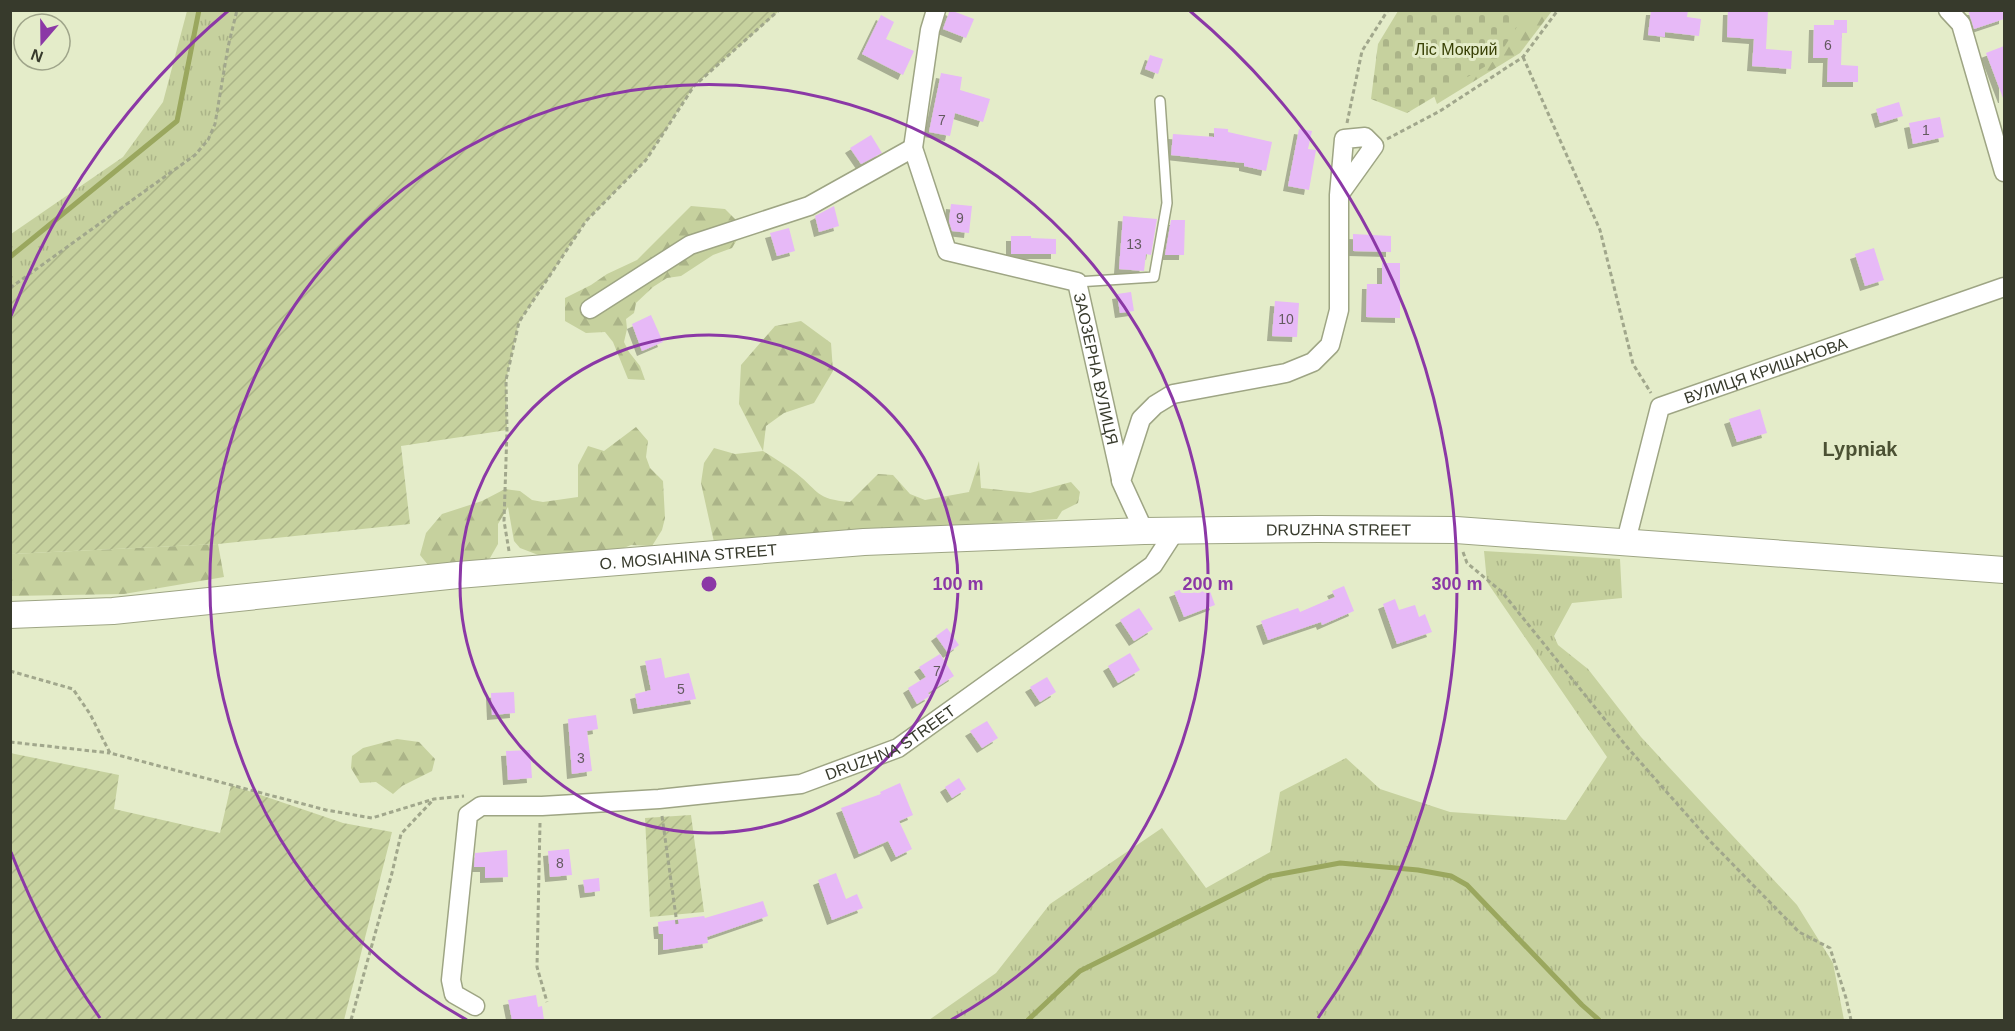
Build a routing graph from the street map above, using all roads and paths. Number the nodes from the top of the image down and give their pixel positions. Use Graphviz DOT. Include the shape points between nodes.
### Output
graph roads {
  1 [pos="237,10"];
  2 [pos="779,10"];
  3 [pos="936,10"];
  4 [pos="1388,10"];
  5 [pos="1558,10"];
  6 [pos="1948,10"];
  7 [pos="1523,57"];
  8 [pos="1160,101"];
  9 [pos="1344,139"];
  10 [pos="1374,146"];
  11 [pos="913,148"];
  12 [pos="2004,172"];
  13 [pos="1339,195"];
  14 [pos="1077,282"];
  15 [pos="2004,287"];
  16 [pos="10,288"];
  17 [pos="590,309"];
  18 [pos="1660,407"];
  19 [pos="1121,481"];
  20 [pos="1456,530"];
  21 [pos="1144,531"];
  22 [pos="1175,531"];
  23 [pos="1626,541"];
  24 [pos="512,570"];
  25 [pos="2004,570"];
  26 [pos="10,615"];
  27 [pos="10,671"];
  28 [pos="10,742"];
  29 [pos="110,753"];
  30 [pos="434,799"];
  31 [pos="659,799"];
  32 [pos="481,806"];
  33 [pos="542,806"];
  34 [pos="677,924"];
  35 [pos="547,1002"];
  36 [pos="475,1006"];
  37 [pos="351,1020"];
  38 [pos="1851,1020"];
  1 -- 16 [label="path" via="215,124 208,140 195,155"];
  2 -- 24 [label="path" via="694,86 646,160 586,221 519,322 506,380 504,521"];
  3 -- 11 [label="street, ЗАОЗЕРНА ВУЛИЦЯ"];
  4 -- 9 [label="path" via="1362,51"];
  5 -- 7 [label="path"];
  6 -- 12 [label="street" via="1961,24"];
  7 -- 10 [label="path" via="1440,111"];
  7 -- 18 [label="path" via="1600,230 1633,364"];
  8 -- 14 [label="lane" via="1167,203 1154,278"];
  9 -- 10 [label="street" via="1365,137"];
  9 -- 13 [label="street, ЗАОЗЕРНА ВУЛИЦЯ"];
  10 -- 13 [label="street"];
  11 -- 14 [label="street, ЗАОЗЕРНА ВУЛИЦЯ" via="947,251"];
  11 -- 17 [label="street" via="809,206 690,245"];
  13 -- 19 [label="street, ЗАОЗЕРНА ВУЛИЦЯ" via="1339,310 1330,345 1313,362 1286,373 1173,394 1155,405 1141,419"];
  14 -- 19 [label="street, ЗАОЗЕРНА ВУЛИЦЯ"];
  15 -- 18 [label="street, ВУЛИЦЯ КРИШАНОВА"];
  18 -- 23 [label="street"];
  19 -- 21 [label="street, ЗАОЗЕРНА ВУЛИЦЯ"];
  20 -- 22 [label="main road, DRUZHNA STREET"];
  20 -- 23 [label="main road, DRUZHNA STREET"];
  20 -- 38 [label="path" via="1467,563 1502,591 1710,841 1798,932 1830,948"];
  21 -- 22 [label="main road, O. MOSIAHINA STREET"];
  21 -- 24 [label="main road, O. MOSIAHINA STREET" via="864,542"];
  22 -- 31 [label="street, DRUZHNA STREET" via="1153,565 898,748 801,784"];
  23 -- 25 [label="main road, DRUZHNA STREET"];
  24 -- 26 [label="main road, O. MOSIAHINA STREET" via="113,611"];
  27 -- 29 [label="path" via="74,689"];
  28 -- 29 [label="path"];
  29 -- 30 [label="path" via="326,810 372,818"];
  30 -- 32 [label="path" via="464,796"];
  30 -- 37 [label="path" via="401,834"];
  31 -- 33 [label="street, DRUZHNA STREET"];
  31 -- 34 [label="path"];
  32 -- 33 [label="street, DRUZHNA STREET"];
  32 -- 36 [label="street" via="468,815 451,980 454,994"];
  33 -- 35 [label="path" via="537,967"];
}
